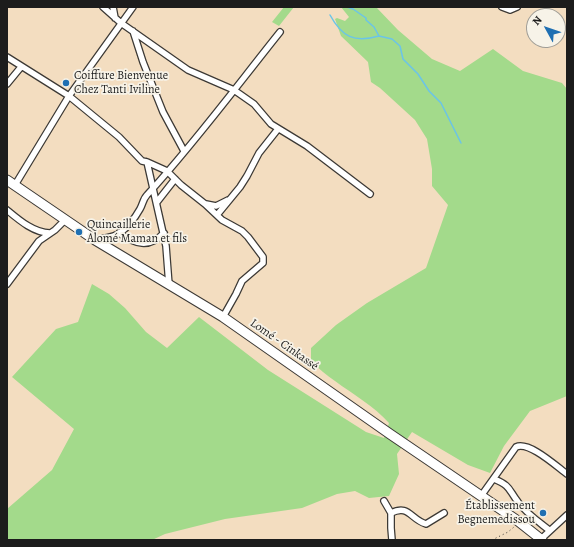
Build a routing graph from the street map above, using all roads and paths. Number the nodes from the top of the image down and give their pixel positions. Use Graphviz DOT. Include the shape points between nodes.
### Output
graph roads {
  1 [pos="103,7"];
  2 [pos="113,7"];
  3 [pos="133,7"];
  4 [pos="502,7"];
  5 [pos="517,7"];
  6 [pos="114,18"];
  7 [pos="121,23"];
  8 [pos="133,31"];
  9 [pos="280,32"];
  10 [pos="7,56"];
  11 [pos="21,67"];
  12 [pos="7,84"];
  13 [pos="234,90"];
  14 [pos="69,96"];
  15 [pos="278,129"];
  16 [pos="184,151"];
  17 [pos="147,162"];
  18 [pos="167,171"];
  19 [pos="175,179"];
  20 [pos="7,180"];
  21 [pos="15,185"];
  22 [pos="154,188"];
  23 [pos="370,194"];
  24 [pos="230,199"];
  25 [pos="157,202"];
  26 [pos="205,204"];
  27 [pos="7,210"];
  28 [pos="217,215"];
  29 [pos="65,220"];
  30 [pos="50,233"];
  31 [pos="119,233"];
  32 [pos="164,233"];
  33 [pos="95,240"];
  34 [pos="7,284"];
  35 [pos="169,285"];
  36 [pos="223,317"];
  37 [pos="567,474"];
  38 [pos="494,479"];
  39 [pos="482,496"];
  40 [pos="384,501"];
  41 [pos="567,510"];
  42 [pos="444,512"];
  43 [pos="391,514"];
  44 [pos="565,516"];
  45 [pos="518,521"];
  46 [pos="549,530"];
  47 [pos="541,539"];
  48 [pos="392,540"];
  49 [pos="492,540"];
  1 -- 6 [label="street"];
  2 -- 6 [label="street"];
  3 -- 7 [label="street"];
  4 -- 5 [label="street" via="510,10"];
  6 -- 7 [label="street"];
  7 -- 8 [label="street"];
  7 -- 14 [label="street"];
  8 -- 13 [label="street" via="188,70"];
  8 -- 16 [label="street" via="163,112"];
  9 -- 13 [label="street"];
  10 -- 11 [label="street"];
  11 -- 12 [label="street"];
  11 -- 14 [label="street"];
  13 -- 15 [label="street" via="254,104"];
  13 -- 16 [label="street"];
  14 -- 17 [label="street" via="119,137 142,161"];
  14 -- 21 [label="street"];
  15 -- 23 [label="street" via="308,146"];
  15 -- 24 [label="street" via="259,153 247,176"];
  16 -- 18 [label="street"];
  17 -- 18 [label="street"];
  17 -- 22 [label="street"];
  18 -- 19 [label="street"];
  18 -- 22 [label="street"];
  19 -- 25 [label="street"];
  19 -- 26 [label="street"];
  20 -- 21 [label="highway, Lomé - Cinkassé"];
  21 -- 29 [label="highway, Lomé - Cinkassé"];
  22 -- 25 [label="street"];
  22 -- 31 [label="street"];
  24 -- 26 [label="street" via="216,206"];
  24 -- 28 [label="street"];
  25 -- 32 [label="street"];
  26 -- 28 [label="street"];
  27 -- 30 [label="street" via="32,228"];
  28 -- 36 [label="street" via="242,231 264,259 263,263 242,281"];
  29 -- 30 [label="street"];
  29 -- 33 [label="highway, Lomé - Cinkassé"];
  30 -- 34 [label="street" via="39,241"];
  31 -- 32 [label="street" via="131,241 140,243 153,241"];
  31 -- 33 [label="street"];
  32 -- 35 [label="street"];
  33 -- 35 [label="highway, Lomé - Cinkassé"];
  35 -- 36 [label="highway, Lomé - Cinkassé"];
  36 -- 39 [label="highway, Lomé - Cinkassé"];
  37 -- 38 [label="street" via="530,447 519,446"];
  38 -- 39 [label="street"];
  38 -- 46 [label="street" via="511,490 519,503"];
  39 -- 45 [label="highway, Lomé - Cinkassé"];
  40 -- 43 [label="street"];
  41 -- 44 [label="street"];
  42 -- 43 [label="street" via="426,524 403,510"];
  43 -- 48 [label="street"];
  44 -- 46 [label="street"];
  45 -- 47 [label="highway, Lomé - Cinkassé"];
  45 -- 49 [label="path" via="508,532"];
  46 -- 47 [label="street"];
}
